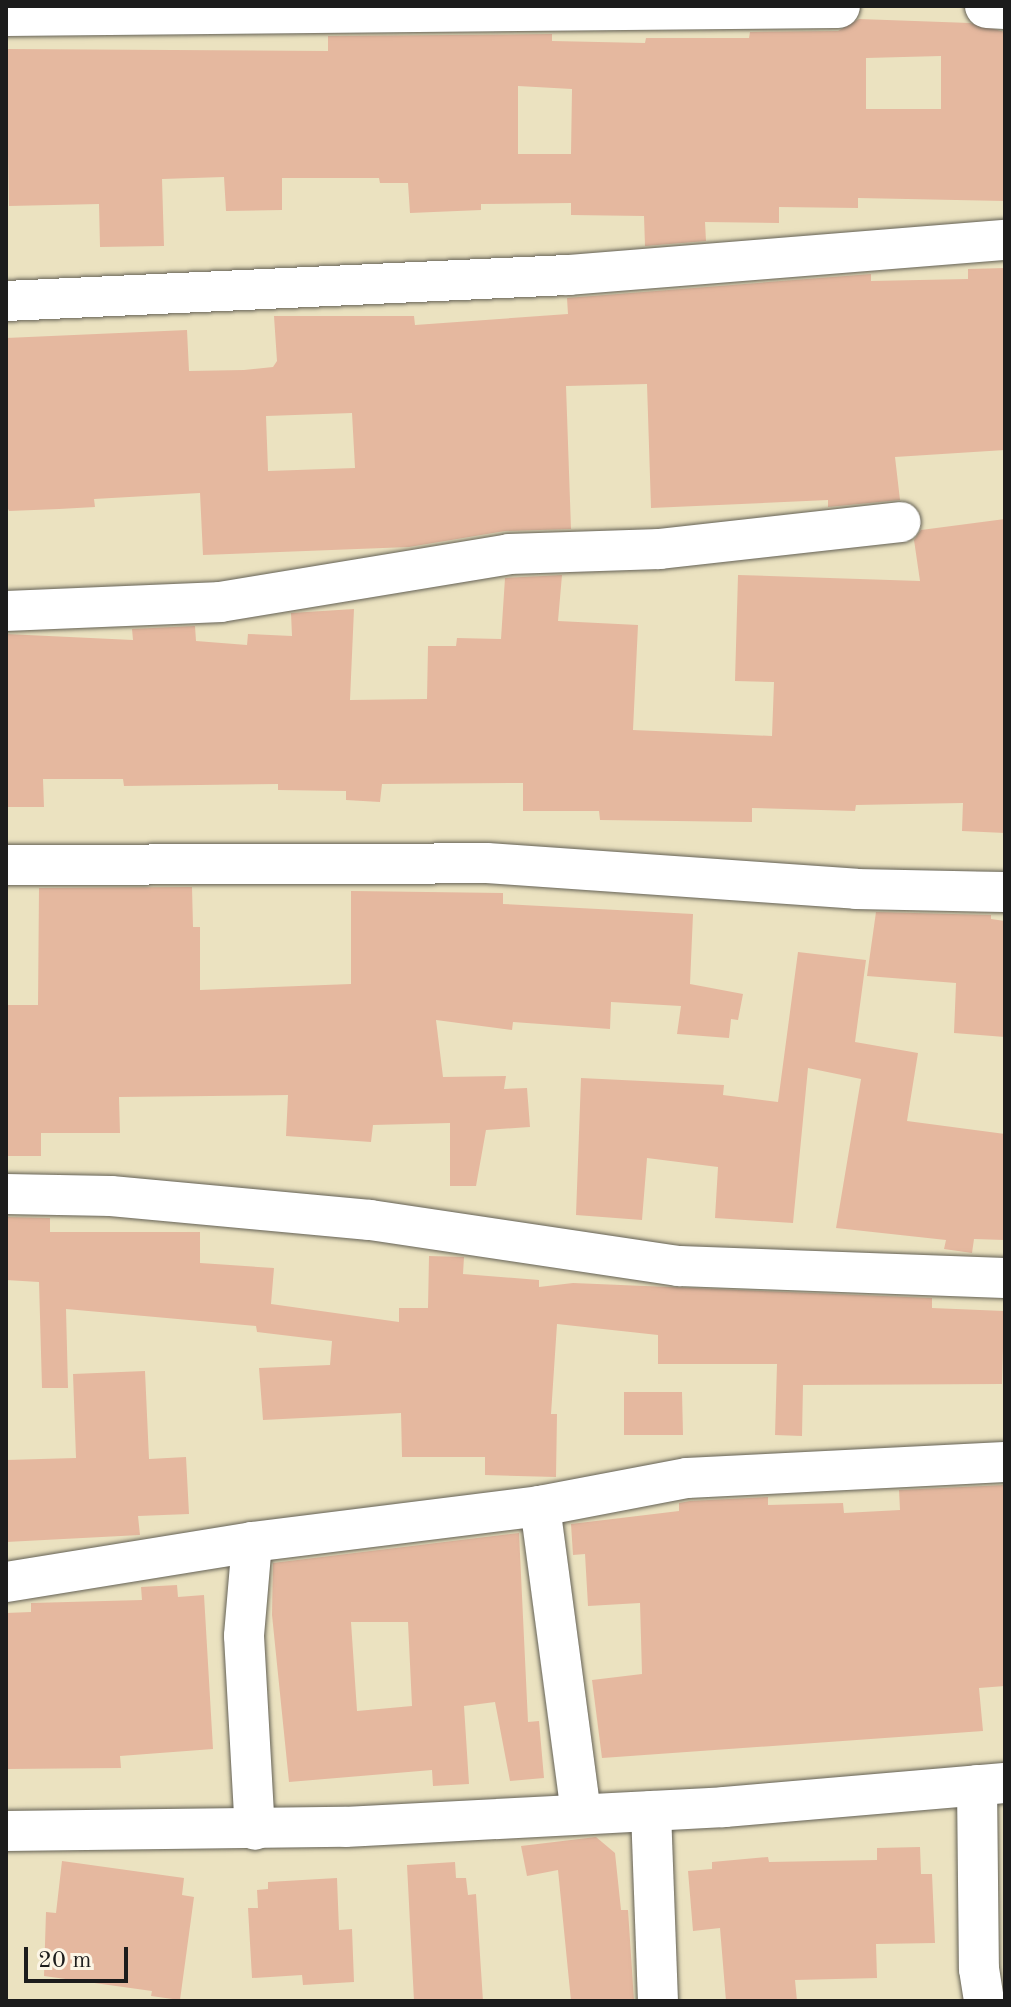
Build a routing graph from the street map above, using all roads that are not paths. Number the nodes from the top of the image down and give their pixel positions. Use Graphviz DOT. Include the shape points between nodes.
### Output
graph roads {
  1 [pos="838,6"];
  2 [pos="987,6"];
  3 [pos="1005,7"];
  4 [pos="514,8"];
  5 [pos="6,14"];
  6 [pos="1005,240"];
  7 [pos="6,301"];
  8 [pos="900,522"];
  9 [pos="6,611"];
  10 [pos="6,865"];
  11 [pos="1005,892"];
  12 [pos="6,1194"];
  13 [pos="1005,1278"];
  14 [pos="1005,1462"];
  15 [pos="540,1506"];
  16 [pos="252,1542"];
  17 [pos="6,1582"];
  18 [pos="991,1784"];
  19 [pos="651,1811"];
  20 [pos="581,1813"];
  21 [pos="255,1830"];
  22 [pos="6,1831"];
  23 [pos="658,2001"];
  24 [pos="984,2001"];
  1 -- 4 [label="street"];
  2 -- 3 [label="street"];
  4 -- 5 [label="street"];
  6 -- 7 [label="street" via="568,275"];
  8 -- 9 [label="street" via="660,549 509,554 220,602"];
  10 -- 11 [label="street" via="487,863 856,889"];
  12 -- 13 [label="street" via="111,1196 370,1220 679,1266"];
  14 -- 15 [label="street" via="687,1478"];
  15 -- 16 [label="street"];
  15 -- 20 [label="street"];
  16 -- 17 [label="street"];
  16 -- 21 [label="street" via="244,1636"];
  18 -- 19 [label="street"];
  18 -- 24 [label="street" via="979,1969"];
  19 -- 20 [label="street"];
  19 -- 23 [label="street"];
  20 -- 21 [label="street"];
  21 -- 22 [label="street"];
}
